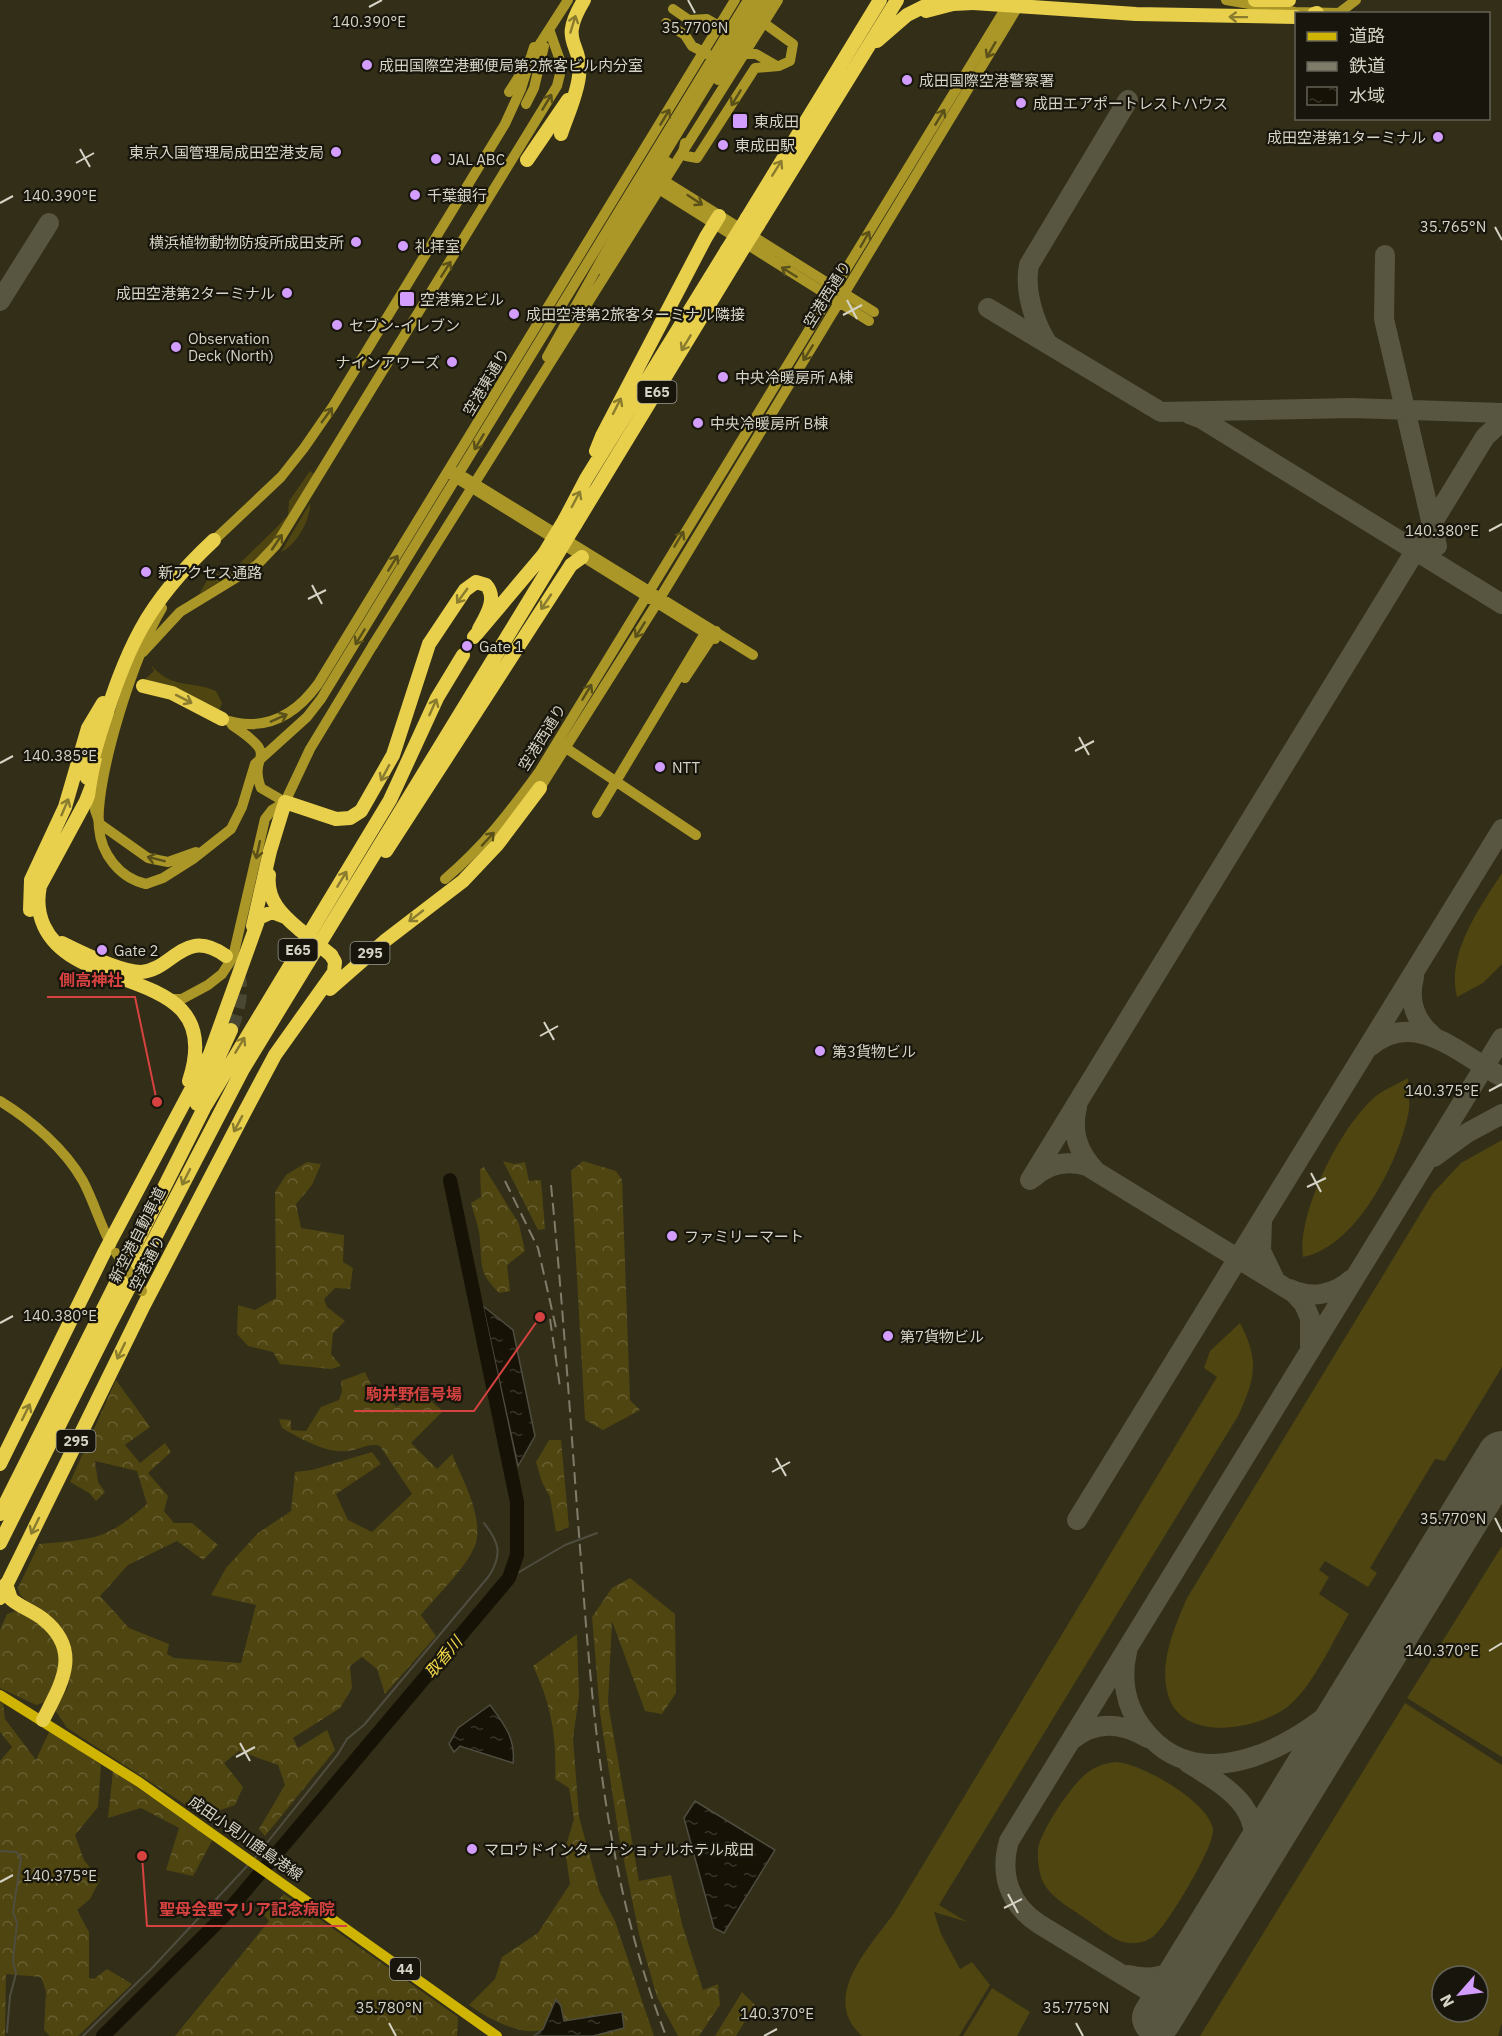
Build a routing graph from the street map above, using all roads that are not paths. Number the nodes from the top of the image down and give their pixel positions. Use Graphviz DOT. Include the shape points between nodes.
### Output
graph roads {
  1 [pos="562,0"];
  2 [pos="568,0"];
  3 [pos="584,0"];
  4 [pos="735,0"];
  5 [pos="748,0"];
  6 [pos="759,0"];
  7 [pos="768,0"];
  8 [pos="778,0"];
  9 [pos="880,0"];
  10 [pos="897,0"];
  11 [pos="937,0"];
  12 [pos="1010,0"];
  13 [pos="1022,0"];
  14 [pos="1226,0"];
  15 [pos="1256,0"];
  16 [pos="1289,0"];
  17 [pos="1356,0"];
  18 [pos="673,9"];
  19 [pos="1306,12"];
  20 [pos="1340,12"];
  21 [pos="1295,17"];
  22 [pos="757,18"];
  23 [pos="666,23"];
  24 [pos="719,26"];
  25 [pos="550,32"];
  26 [pos="885,33"];
  27 [pos="717,51"];
  28 [pos="703,53"];
  29 [pos="777,66"];
  30 [pos="850,75"];
  31 [pos="575,89"];
  32 [pos="509,92"];
  33 [pos="526,104"];
  34 [pos="561,134"];
  35 [pos="527,160"];
  36 [pos="640,171"];
  37 [pos="716,221"];
  38 [pos="752,222"];
  39 [pos="732,254"];
  40 [pos="837,296"];
  41 [pos="872,317"];
  42 [pos="573,319"];
  43 [pos="455,474"];
  44 [pos="586,479"];
  45 [pos="570,522"];
  46 [pos="214,540"];
  47 [pos="549,557"];
  48 [pos="582,557"];
  49 [pos="647,593"];
  50 [pos="658,600"];
  51 [pos="710,631"];
  52 [pos="463,655"];
  53 [pos="750,657"];
  54 [pos="143,686"];
  55 [pos="103,702"];
  56 [pos="222,718"];
  57 [pos="561,745"];
  58 [pos="263,756"];
  59 [pos="100,765"];
  60 [pos="618,783"];
  61 [pos="540,788"];
  62 [pos="285,802"];
  63 [pos="597,813"];
  64 [pos="74,823"];
  65 [pos="696,835"];
  66 [pos="52,836"];
  67 [pos="210,846"];
  68 [pos="445,879"];
  69 [pos="40,886"];
  70 [pos="285,917"];
  71 [pos="45,928"];
  72 [pos="248,948"];
  73 [pos="226,956"];
  74 [pos="297,979"];
  75 [pos="171,999"];
  76 [pos="231,1030"];
  77 [pos="287,1036"];
  78 [pos="194,1050"];
  79 [pos="0,1101"];
  80 [pos="171,1121"];
  81 [pos="135,1246"];
  82 [pos="113,1248"];
  83 [pos="145,1295"];
  84 [pos="0,1464"];
  85 [pos="0,1514"];
  86 [pos="0,1543"];
  87 [pos="6,1584"];
  88 [pos="0,1598"];
  89 [pos="14,1602"];
  90 [pos="0,1606"];
  91 [pos="0,1695"];
  92 [pos="43,1720"];
  93 [pos="497,2036"];
  46 -- 1 [label="street, one-way, bridge" via="281,477 333,406 505,124 534,46"];
  2 -- 25 [label="street"];
  31 -- 3 [label="highway, one-way" via="579,69 570,36"];
  4 -- 24 [label="street, 空港東通り"];
  5 -- 27 [label="street, 空港東通り"];
  6 -- 42 [label="street, bridge"];
  7 -- 22 [label="street"];
  8 -- 42 [label="street, bridge"];
  38 -- 9 [label="highway, E65, one-way"];
  10 -- 30 [label="highway"];
  11 -- 26 [label="highway" via="907,15"];
  40 -- 12 [label="street, 空港西通り, one-way"];
  13 -- 40 [label="street, 空港西通り, one-way"];
  14 -- 19 [label="street"];
  15 -- 16 [label="highway"];
  17 -- 20 [label="street"];
  18 -- 24 [label="street" via="689,20 707,18"];
  21 -- 26 [label="highway, one-way, bridge" via="1136,14 973,3 935,8"];
  22 -- 29 [label="street" via="793,44 790,61"];
  22 -- 42 [label="street, bridge"];
  23 -- 28 [label="street" via="685,34 692,46"];
  24 -- 28 [label="street, 空港東通り"];
  25 -- 32 [label="street"];
  25 -- 33 [label="street"];
  59 -- 25 [label="street, one-way" via="114,708 131,669 180,612 257,565 271,551 461,245 562,76 560,57"];
  26 -- 30 [label="highway"];
  27 -- 28 [label="street" via="708,56"];
  27 -- 36 [label="street, 空港東通り"];
  36 -- 28 [label="street, 空港東通り, one-way"];
  29 -- 29 [label="street, one-way" via="755,68 701,155 694,160 686,156 686,141 742,54 756,54"];
  30 -- 38 [label="highway, E65"];
  31 -- 34 [label="highway"];
  31 -- 35 [label="highway"];
  36 -- 37 [label="street"];
  36 -- 43 [label="street, 空港東通り"];
  37 -- 40 [label="street"];
  44 -- 37 [label="highway, one-way" via="602,436"];
  38 -- 39 [label="highway, E65, bridge"];
  39 -- 44 [label="highway, E65"];
  39 -- 45 [label="highway, E65, one-way"];
  40 -- 41 [label="street"];
  49 -- 40 [label="street, 空港西通り, one-way"];
  40 -- 50 [label="street, 空港西通り, one-way"];
  42 -- 62 [label="street, bridge" via="310,749"];
  43 -- 48 [label="street"];
  43 -- 49 [label="street"];
  56 -- 43 [label="street, 空港東通り, one-way" via="244,725 266,723 287,715 306,699"];
  43 -- 58 [label="street, 空港東通り, one-way" via="321,699 307,717"];
  45 -- 44 [label="highway, E65, one-way"];
  45 -- 47 [label="highway, E65, bridge"];
  46 -- 64 [label="highway, bridge" via="170,583 145,619 118,676"];
  46 -- 67 [label="street, bridge" via="178,582 155,618 123,702 102,793 99,829 108,856 123,873 146,884 163,878"];
  47 -- 62 [label="highway, E65, one-way" via="476,633 491,595 486,585 476,582 465,591 429,644 393,755 361,811 350,818 336,819"];
  47 -- 74 [label="highway, E65"];
  48 -- 49 [label="street"];
  48 -- 74 [label="highway, one-way" via="571,565 350,906"];
  49 -- 50 [label="street"];
  57 -- 49 [label="street, 空港西通り, one-way"];
  50 -- 51 [label="street"];
  50 -- 57 [label="street, 空港西通り, one-way"];
  51 -- 53 [label="street"];
  51 -- 60 [label="street"];
  81 -- 52 [label="highway, E65, one-way" via="230,1062 390,800 437,698"];
  54 -- 56 [label="highway, one-way" via="172,693"];
  66 -- 55 [label="highway, one-way" via="70,793 88,728"];
  56 -- 58 [label="street" via="257,742"];
  57 -- 60 [label="street"];
  57 -- 61 [label="street, 空港西通り"];
  68 -- 57 [label="street, 空港西通り, one-way" via="505,821"];
  58 -- 62 [label="street" via="258,777 261,788"];
  58 -- 67 [label="street, 空港東通り" via="252,771 238,818"];
  59 -- 64 [label="highway"];
  67 -- 59 [label="street, one-way" via="176,860 159,861 107,831 95,810"];
  60 -- 63 [label="street"];
  60 -- 65 [label="street"];
  61 -- 77 [label="highway, 295, one-way" via="463,881 351,970"];
  62 -- 70 [label="highway, 295" via="268,880 271,898"];
  62 -- 72 [label="highway"];
  62 -- 75 [label="street, one-way" via="268,814 263,825 237,945 228,966 200,990 177,1001"];
  64 -- 69 [label="highway"];
  66 -- 69 [label="highway"];
  66 -- 78 [label="highway" via="35,868 28,892 32,921 46,947 70,967 172,1010 184,1024"];
  69 -- 71 [label="highway" via="38,907"];
  70 -- 72 [label="highway" via="272,912 263,914"];
  70 -- 77 [label="highway, 空港通り / 295, bridge" via="335,962 334,972"];
  71 -- 73 [label="highway" via="69,946 131,971 152,969 191,947 209,948"];
  71 -- 75 [label="highway" via="57,946 76,960"];
  72 -- 80 [label="highway" via="210,1054"];
  74 -- 86 [label="highway, 新空港自動車道 / E65, one-way" via="223,1106"];
  75 -- 78 [label="highway" via="188,1020"];
  76 -- 81 [label="highway"];
  77 -- 83 [label="highway, 空港通り / 295, one-way"];
  78 -- 80 [label="highway" via="192,1072"];
  79 -- 82 [label="street" via="62,1152 83,1180"];
  80 -- 82 [label="highway"];
  81 -- 85 [label="highway, 新空港自動車道 / E65"];
  82 -- 83 [label="street, bridge"];
  84 -- 82 [label="highway, one-way"];
  83 -- 87 [label="highway, 空港通り / 295, one-way"];
  87 -- 88 [label="highway, 空港通り / 295"];
  87 -- 89 [label="highway"];
  89 -- 90 [label="highway"];
  89 -- 92 [label="highway" via="49,1624 65,1652 65,1672"];
  91 -- 92 [label="main road, 成田小見川鹿島港線 / 44"];
  92 -- 93 [label="main road, 成田小見川鹿島港線 / 44" via="209,1830"];
}
